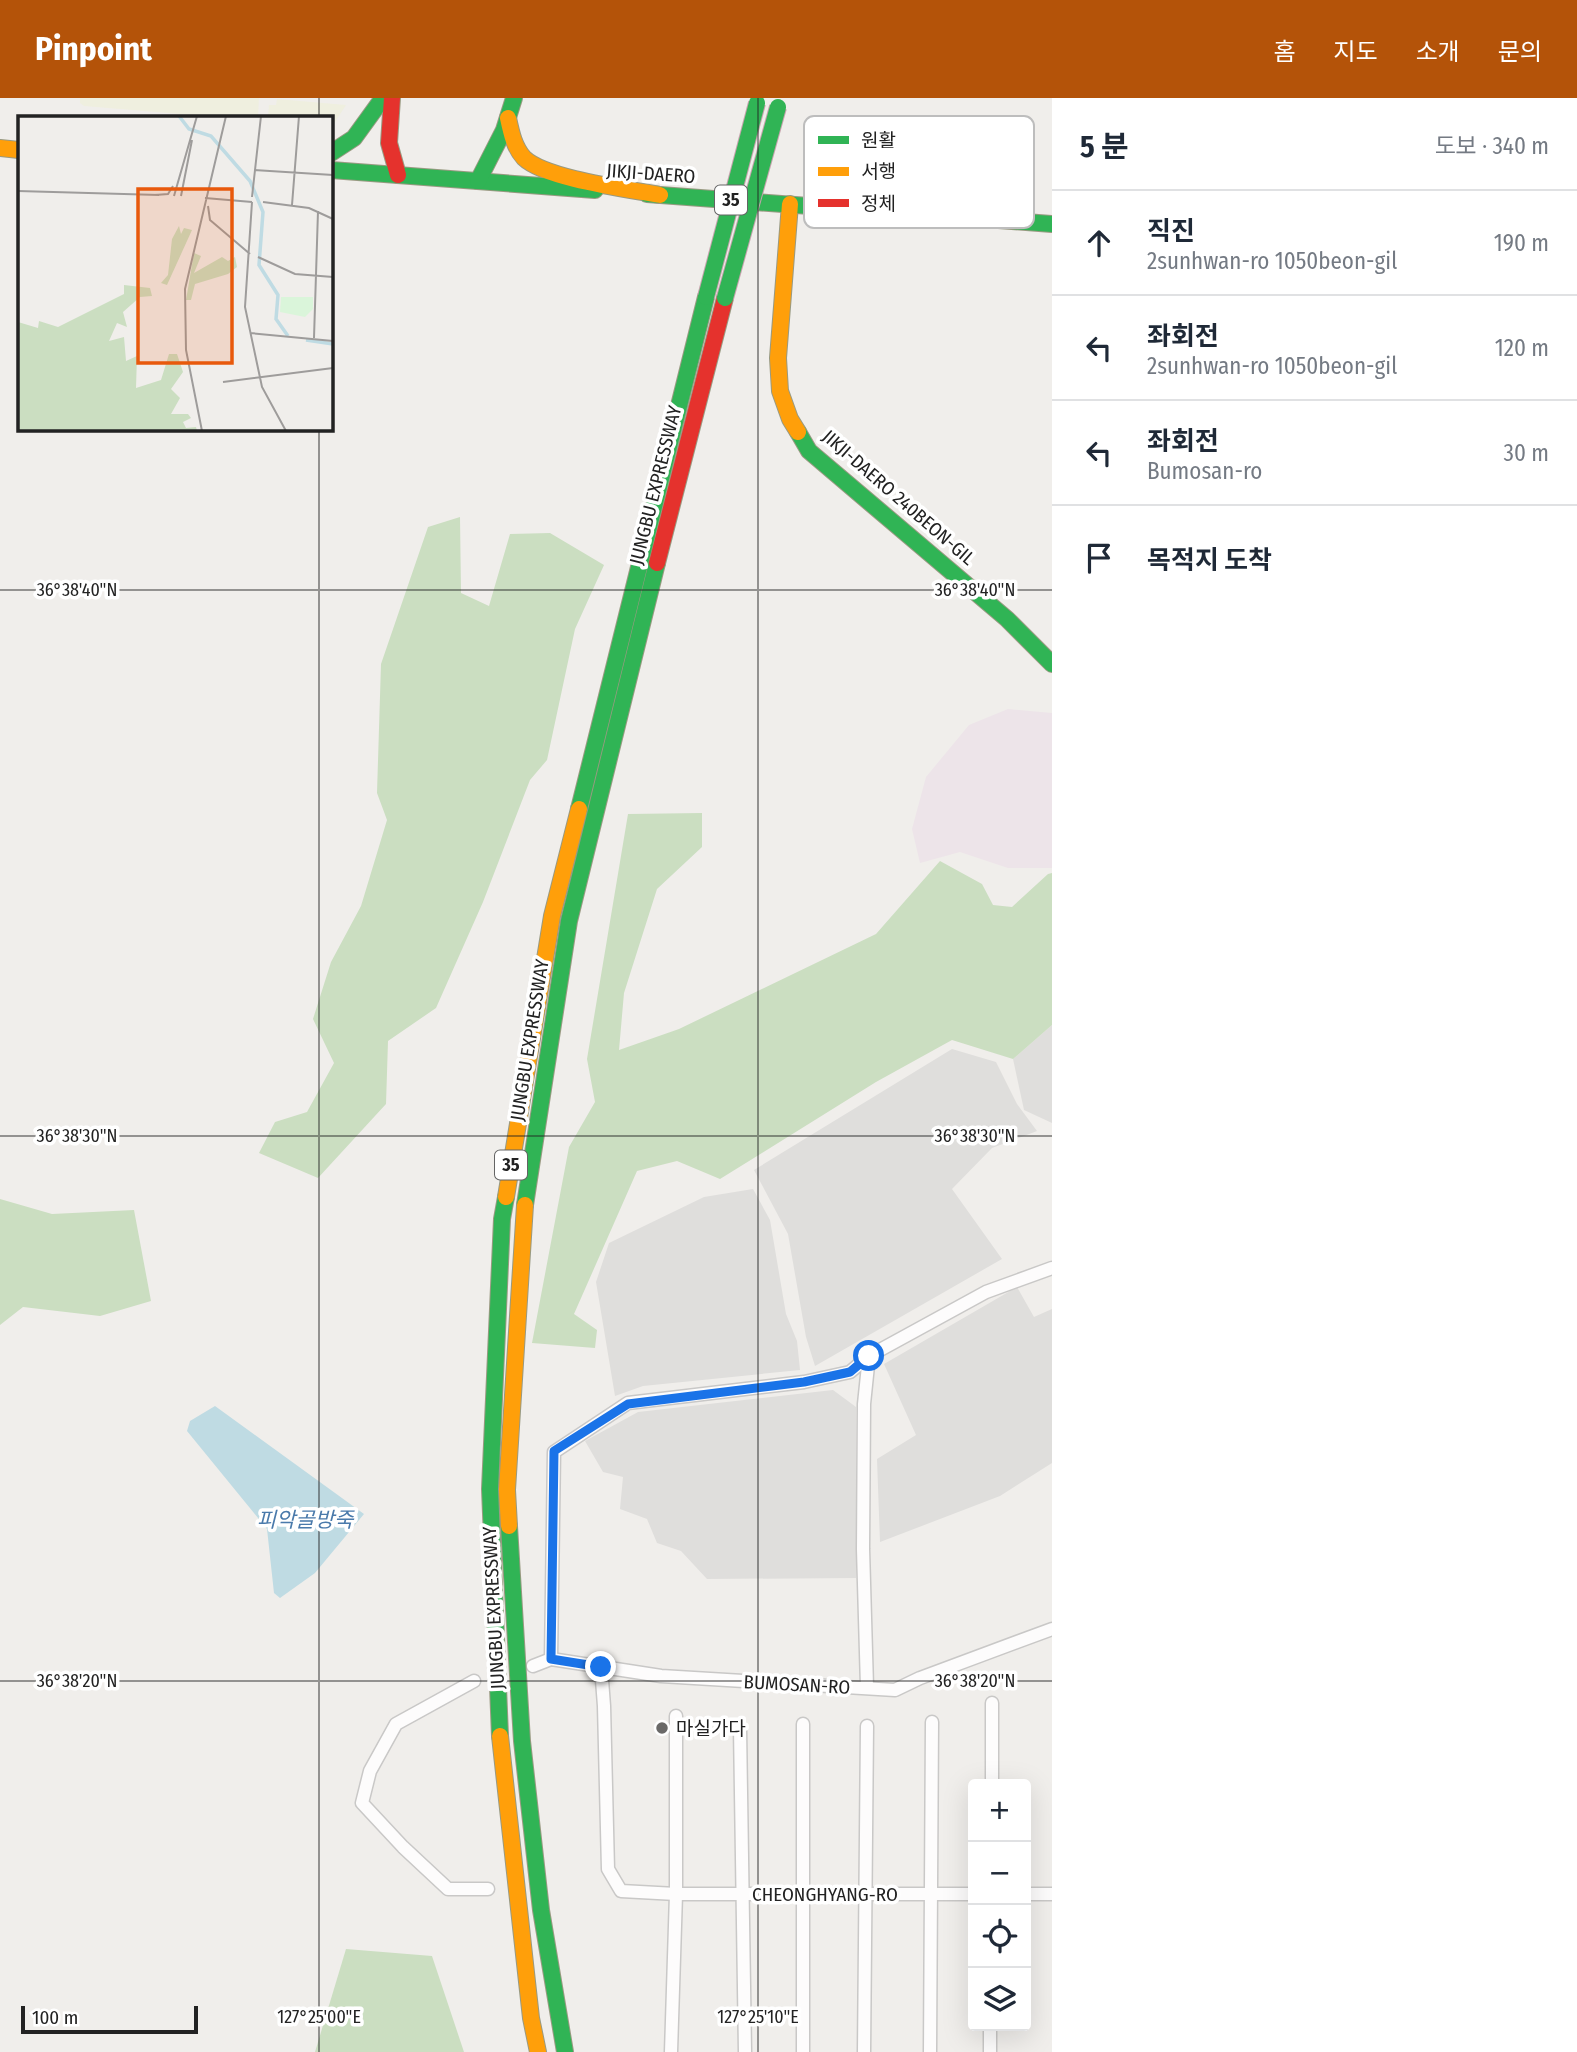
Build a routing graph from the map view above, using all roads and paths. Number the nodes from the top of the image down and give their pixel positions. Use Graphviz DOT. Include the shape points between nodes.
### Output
graph roads {
  1 [pos="383,98"];
  2 [pos="392,98"];
  3 [pos="514,98"];
  4 [pos="757,100"];
  5 [pos="780,102"];
  6 [pos="508,118"];
  7 [pos="0,148"];
  8 [pos="18,150"];
  9 [pos="332,153"];
  10 [pos="332,170"];
  11 [pos="398,175"];
  12 [pos="478,181"];
  13 [pos="660,195"];
  14 [pos="790,204"];
  15 [pos="804,205"];
  16 [pos="1034,223"];
  17 [pos="1052,224"];
  18 [pos="1052,664"];
  19 [pos="1052,1268"];
  20 [pos="869,1356"];
  21 [pos="1052,1629"];
  22 [pos="551,1659"];
  23 [pos="533,1666"];
  24 [pos="601,1667"];
  25 [pos="474,1681"];
  26 [pos="867,1688"];
  27 [pos="992,1703"];
  28 [pos="676,1716"];
  29 [pos="932,1722"];
  30 [pos="803,1724"];
  31 [pos="867,1726"];
  32 [pos="740,1728"];
  33 [pos="992,1779"];
  34 [pos="488,1889"];
  35 [pos="676,1894"];
  36 [pos="742,1894"];
  37 [pos="803,1894"];
  38 [pos="865,1894"];
  39 [pos="931,1894"];
  40 [pos="968,1894"];
  41 [pos="1031,1894"];
  42 [pos="1052,1894"];
  43 [pos="990,2031"];
  44 [pos="538,2052"];
  45 [pos="565,2052"];
  46 [pos="671,2052"];
  47 [pos="745,2052"];
  48 [pos="803,2052"];
  49 [pos="864,2052"];
  50 [pos="930,2052"];
  51 [pos="990,2052"];
  1 -- 9 [label="main road" via="358,134"];
  2 -- 11 [label="main road" via="389,143"];
  3 -- 6 [label="main road"];
  4 -- 44 [label="main road, JUNGBU EXPRESSWAY / 35, bridge" via="552,916 502,1219 490,1489 500,1741"];
  5 -- 45 [label="main road, JUNGBU EXPRESSWAY / 35, bridge" via="725,298 569,921 522,1221 507,1490 522,1741 541,1910"];
  6 -- 12 [label="main road"];
  6 -- 13 [label="main road" via="511,135 528,162"];
  7 -- 8 [label="main road"];
  10 -- 11 [label="main road, JIKJI-DAERO"];
  11 -- 12 [label="main road, JIKJI-DAERO"];
  12 -- 13 [label="main road, JIKJI-DAERO"];
  13 -- 14 [label="main road, JIKJI-DAERO"];
  14 -- 15 [label="main road, JIKJI-DAERO"];
  14 -- 18 [label="main road, JIKJI-DAERO 240BEON-GIL" via="778,358 780,391 790,419 809,451 1007,619"];
  16 -- 17 [label="main road, JIKJI-DAERO"];
  19 -- 20 [label="street" via="986,1292"];
  20 -- 22 [label="street" via="850,1372 804,1382 628,1404 554,1451"];
  20 -- 26 [label="street" via="864,1404 863,1549"];
  21 -- 26 [label="street, BUMOSAN-RO" via="895,1690"];
  22 -- 23 [label="street"];
  22 -- 24 [label="street, BUMOSAN-RO"];
  24 -- 26 [label="street, BUMOSAN-RO" via="661,1676"];
  24 -- 35 [label="street, CHEONGHYANG-RO" via="608,1869 621,1891"];
  25 -- 34 [label="street" via="396,1724 370,1770 362,1803 448,1889"];
  27 -- 33 [label="street"];
  28 -- 35 [label="street"];
  29 -- 39 [label="street"];
  30 -- 37 [label="street"];
  31 -- 38 [label="street"];
  32 -- 36 [label="street"];
  35 -- 36 [label="street, CHEONGHYANG-RO"];
  35 -- 46 [label="street"];
  36 -- 37 [label="street, CHEONGHYANG-RO"];
  36 -- 47 [label="street"];
  37 -- 38 [label="street, CHEONGHYANG-RO"];
  37 -- 48 [label="street"];
  38 -- 39 [label="street, CHEONGHYANG-RO"];
  38 -- 49 [label="street"];
  39 -- 40 [label="street, CHEONGHYANG-RO"];
  39 -- 50 [label="street"];
  41 -- 42 [label="street"];
  43 -- 51 [label="street"];
}
